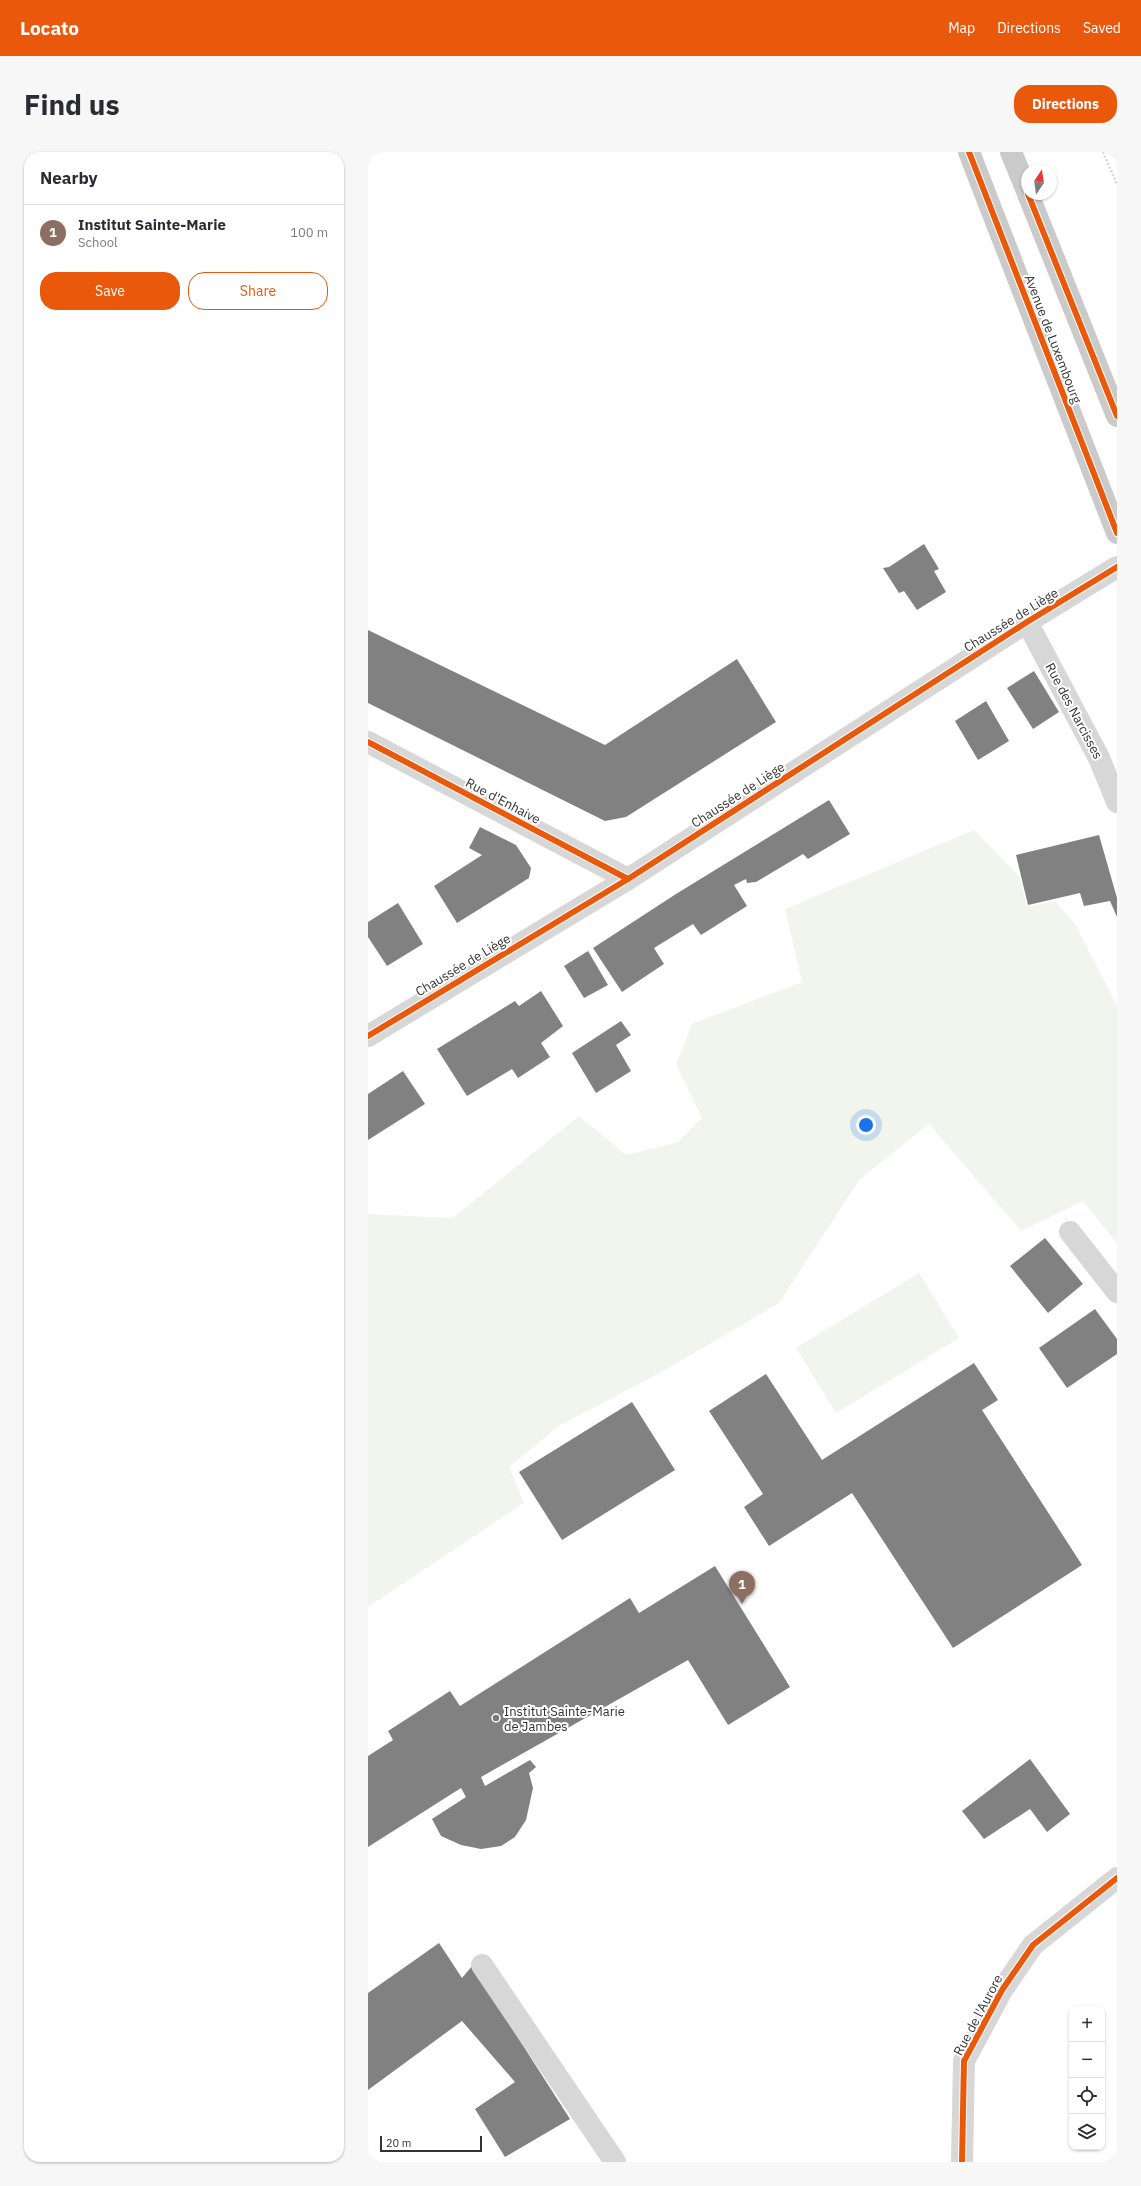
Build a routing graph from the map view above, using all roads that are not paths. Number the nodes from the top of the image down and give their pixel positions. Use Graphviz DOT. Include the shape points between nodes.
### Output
graph roads {
  1 [pos="969,152"];
  2 [pos="1011,152"];
  3 [pos="1021,176"];
  4 [pos="1030,200"];
  5 [pos="1117,416"];
  6 [pos="1117,533"];
  7 [pos="1117,567"];
  8 [pos="1027,622"];
  9 [pos="368,742"];
  10 [pos="1117,802"];
  11 [pos="628,879"];
  12 [pos="368,1036"];
  13 [pos="1070,1232"];
  14 [pos="1117,1292"];
  15 [pos="1117,1878"];
  16 [pos="482,1966"];
  17 [pos="615,2162"];
  18 [pos="962,2162"];
  1 -- 6 [label="main road, Avenue de Luxembourg"];
  2 -- 3 [label="main road"];
  4 -- 5 [label="main road"];
  7 -- 8 [label="street, Chaussée de Liège"];
  8 -- 10 [label="street, Rue des Narcisses" via="1099,758"];
  8 -- 11 [label="street, Chaussée de Liège"];
  9 -- 11 [label="street, Rue d'Enhaive"];
  11 -- 12 [label="street, Chaussée de Liège"];
  13 -- 14 [label="street"];
  15 -- 18 [label="street, Rue de l'Aurore" via="1033,1946 1002,1990 964,2061"];
  16 -- 17 [label="street"];
}
